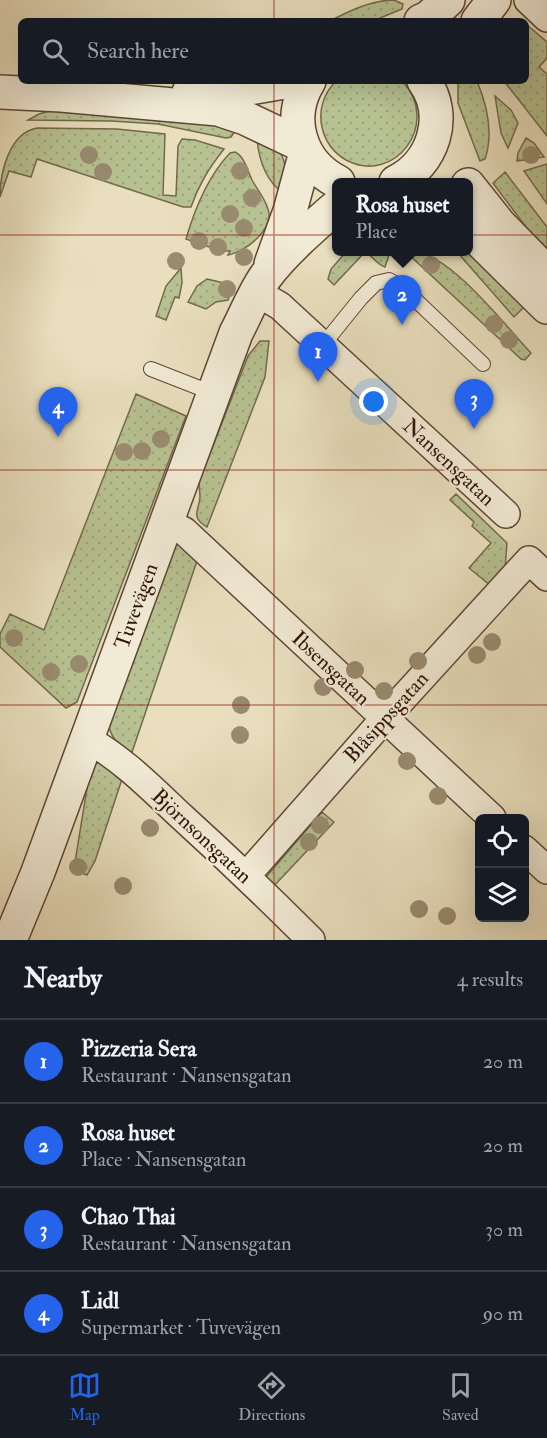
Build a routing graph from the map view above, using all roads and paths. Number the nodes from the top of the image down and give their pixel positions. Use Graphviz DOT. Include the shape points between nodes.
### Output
graph roads {
  1 [pos="448,0"];
  2 [pos="494,0"];
  3 [pos="528,0"];
  4 [pos="428,18"];
  5 [pos="480,18"];
  6 [pos="547,18"];
  7 [pos="272,84"];
  8 [pos="308,84"];
  9 [pos="426,84"];
  10 [pos="446,84"];
  11 [pos="0,92"];
  12 [pos="61,95"];
  13 [pos="435,130"];
  14 [pos="304,149"];
  15 [pos="404,178"];
  16 [pos="463,178"];
  17 [pos="332,179"];
  18 [pos="473,192"];
  19 [pos="332,211"];
  20 [pos="473,234"];
  21 [pos="547,273"];
  22 [pos="262,283"];
  23 [pos="547,308"];
  24 [pos="323,345"];
  25 [pos="483,364"];
  26 [pos="151,369"];
  27 [pos="214,394"];
  28 [pos="506,514"];
  29 [pos="166,522"];
  30 [pos="538,568"];
  31 [pos="385,718"];
  32 [pos="87,739"];
  33 [pos="487,814"];
  34 [pos="529,853"];
  35 [pos="547,870"];
  36 [pos="246,876"];
  37 [pos="10,940"];
  38 [pos="311,940"];
  1 -- 4 [label="street"];
  2 -- 5 [label="street"];
  3 -- 6 [label="street"];
  7 -- 12 [label="street" via="206,92"];
  8 -- 14 [label="street" via="298,114"];
  9 -- 13 [label="street" via="434,100"];
  10 -- 13 [label="street"];
  11 -- 12 [label="street"];
  12 -- 14 [label="street" via="218,109 246,118"];
  13 -- 15 [label="street" via="430,149"];
  13 -- 16 [label="street"];
  14 -- 17 [label="street"];
  14 -- 22 [label="street, Tuvevägen" via="290,211"];
  18 -- 21 [label="street"];
  19 -- 22 [label="street, Tuvevägen"];
  20 -- 23 [label="street"];
  22 -- 24 [label="street, Nansensgatan" via="280,306"];
  22 -- 27 [label="street, Tuvevägen" via="236,333"];
  24 -- 25 [label="lane" via="376,283 389,280 402,287"];
  24 -- 28 [label="street, Nansensgatan"];
  26 -- 27 [label="lane"];
  27 -- 29 [label="street, Tuvevägen"];
  29 -- 31 [label="street, Ibsensgatan" via="184,531"];
  29 -- 32 [label="street, Tuvevägen"];
  30 -- 31 [label="street, Blåsippsgatan"];
  31 -- 33 [label="street, Ibsensgatan"];
  31 -- 36 [label="street, Blåsippsgatan"];
  32 -- 36 [label="street, Björnsonsgatan" via="108,750 140,777"];
  32 -- 37 [label="street, Tuvevägen"];
  34 -- 35 [label="street"];
  36 -- 38 [label="street, Björnsonsgatan"];
}
